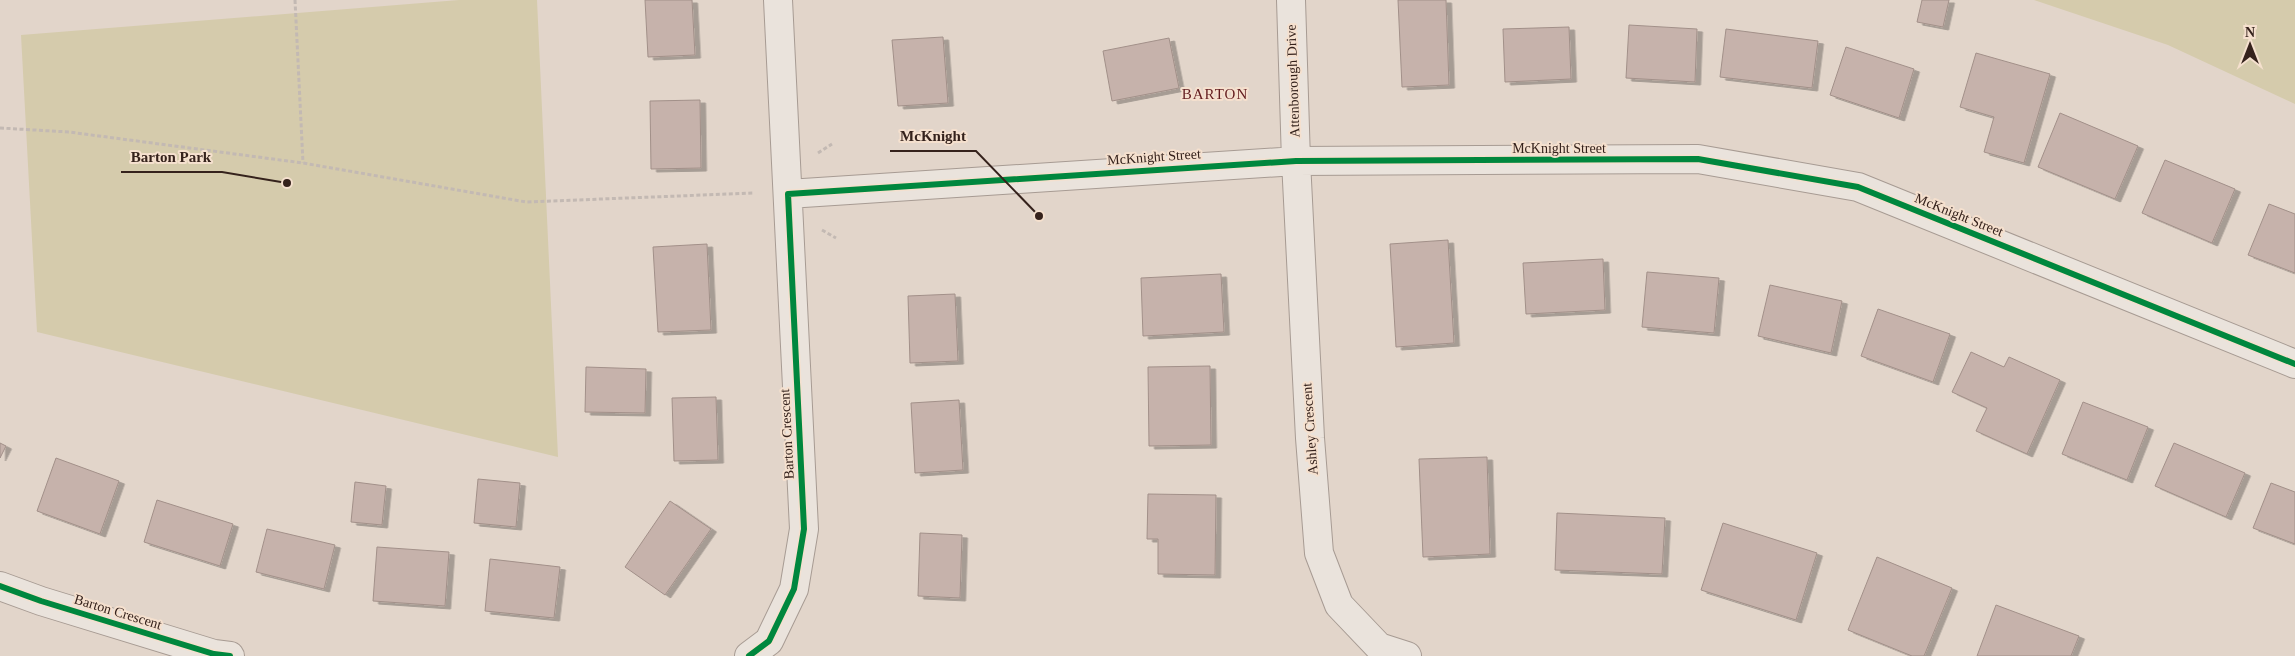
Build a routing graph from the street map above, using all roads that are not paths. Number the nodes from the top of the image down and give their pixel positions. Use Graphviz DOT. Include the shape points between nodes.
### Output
graph roads {
  1 [pos="778,0"];
  2 [pos="1291,0"];
  3 [pos="1296,161"];
  4 [pos="788,194"];
  5 [pos="2295,364"];
  6 [pos="0,586"];
  7 [pos="230,656"];
  8 [pos="749,656"];
  9 [pos="1406,656"];
  1 -- 4 [label="street, Barton Crescent"];
  2 -- 3 [label="street, Attenborough Drive"];
  3 -- 4 [label="street, McKnight Street"];
  3 -- 5 [label="street, McKnight Street" via="1698,159 1858,187"];
  3 -- 9 [label="street, Ashley Crescent" via="1319,554 1339,604 1378,647"];
  4 -- 8 [label="street, Barton Crescent" via="804,529 794,589 769,641"];
  6 -- 7 [label="street, Barton Crescent" via="59,607"];
}
